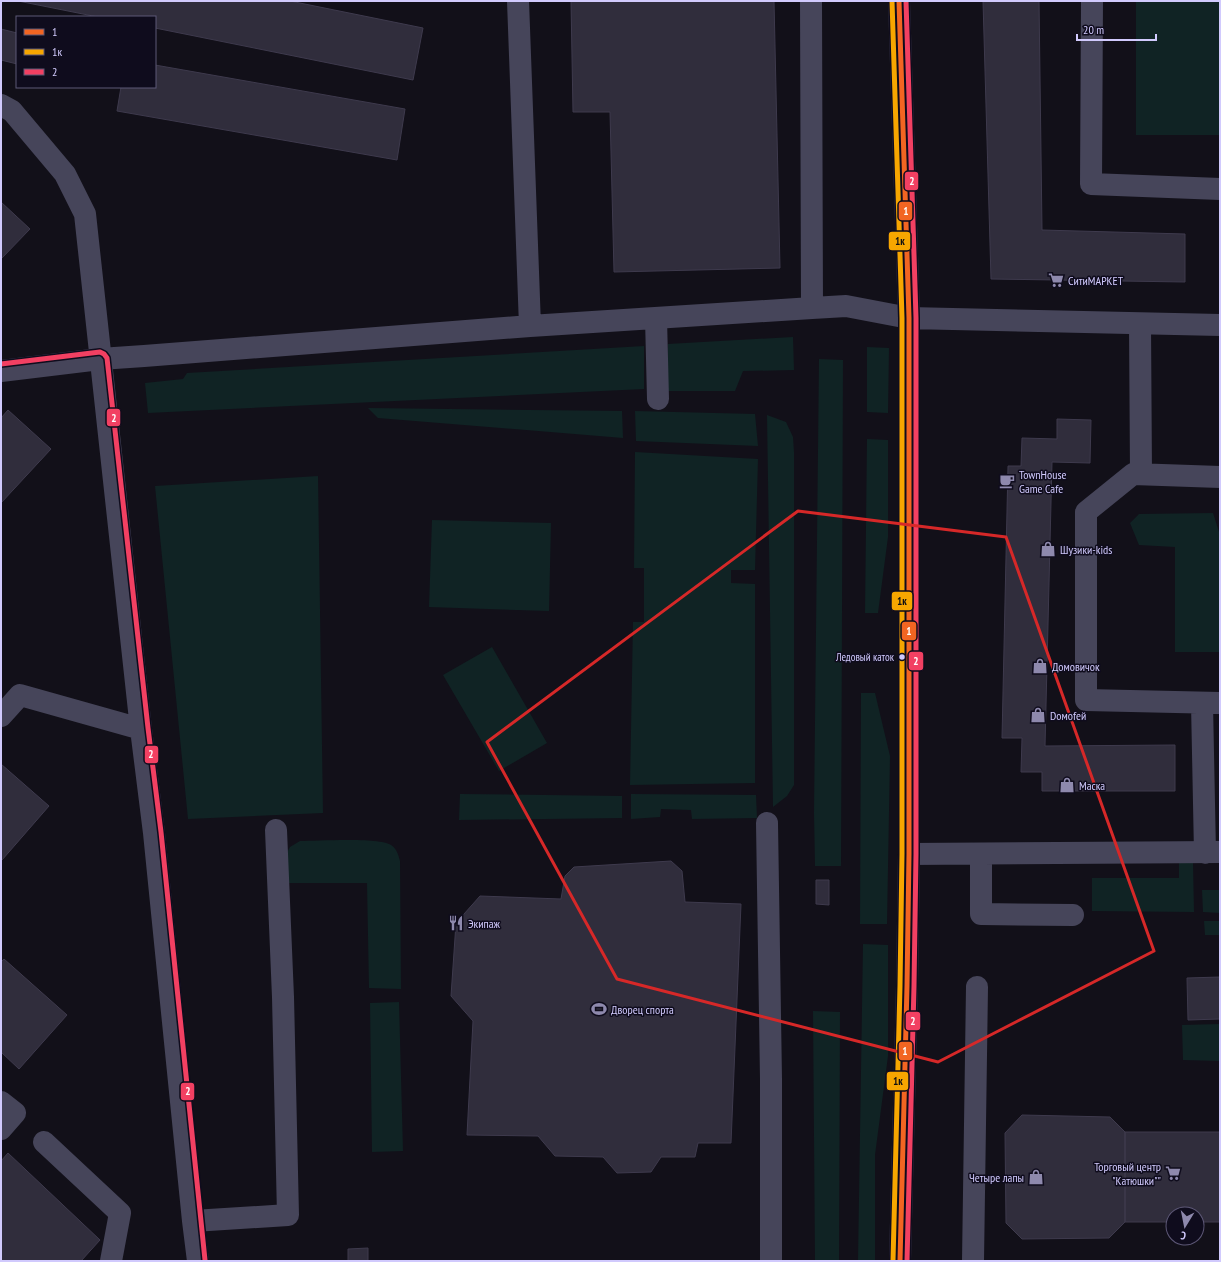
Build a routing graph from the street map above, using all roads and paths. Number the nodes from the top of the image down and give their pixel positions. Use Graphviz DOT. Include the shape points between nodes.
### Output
graph roads {
  1 [pos="518,1"];
  2 [pos="811,1"];
  3 [pos="899,1"];
  4 [pos="1092,1"];
  5 [pos="5,109"];
  6 [pos="1220,189"];
  7 [pos="812,308"];
  8 [pos="656,318"];
  9 [pos="909,318"];
  10 [pos="1140,324"];
  11 [pos="1220,325"];
  12 [pos="530,326"];
  13 [pos="100,359"];
  14 [pos="1,371"];
  15 [pos="658,399"];
  16 [pos="1141,474"];
  17 [pos="1220,477"];
  18 [pos="1211,703"];
  19 [pos="1,716"];
  20 [pos="141,729"];
  21 [pos="767,823"];
  22 [pos="276,830"];
  23 [pos="1212,852"];
  24 [pos="909,854"];
  25 [pos="981,854"];
  26 [pos="1073,915"];
  27 [pos="977,987"];
  28 [pos="1,1102"];
  29 [pos="1,1129"];
  30 [pos="44,1142"];
  31 [pos="193,1221"];
  32 [pos="111,1261"];
  33 [pos="198,1261"];
  34 [pos="771,1261"];
  35 [pos="900,1261"];
  36 [pos="973,1261"];
  1 -- 12 [label="street"];
  2 -- 7 [label="street"];
  3 -- 9 [label="street"];
  4 -- 6 [label="street" via="1092,184"];
  5 -- 13 [label="street" via="65,174 85,214"];
  7 -- 8 [label="street"];
  7 -- 9 [label="street" via="846,306"];
  8 -- 12 [label="street"];
  8 -- 15 [label="street"];
  9 -- 10 [label="street"];
  9 -- 24 [label="street"];
  10 -- 11 [label="street"];
  10 -- 16 [label="street"];
  12 -- 13 [label="street"];
  13 -- 14 [label="street"];
  13 -- 20 [label="street"];
  16 -- 17 [label="street"];
  16 -- 18 [label="street" via="1133,474 1086,512 1086,700"];
  18 -- 23 [label="street"];
  19 -- 20 [label="street" via="20,695"];
  20 -- 31 [label="street"];
  21 -- 34 [label="street"];
  22 -- 31 [label="street" via="288,1215"];
  23 -- 25 [label="street"];
  24 -- 25 [label="street"];
  24 -- 35 [label="street"];
  25 -- 26 [label="street" via="982,914"];
  27 -- 36 [label="street"];
  28 -- 29 [label="street" via="15,1113"];
  30 -- 32 [label="street" via="120,1213"];
  31 -- 33 [label="street"];
}
